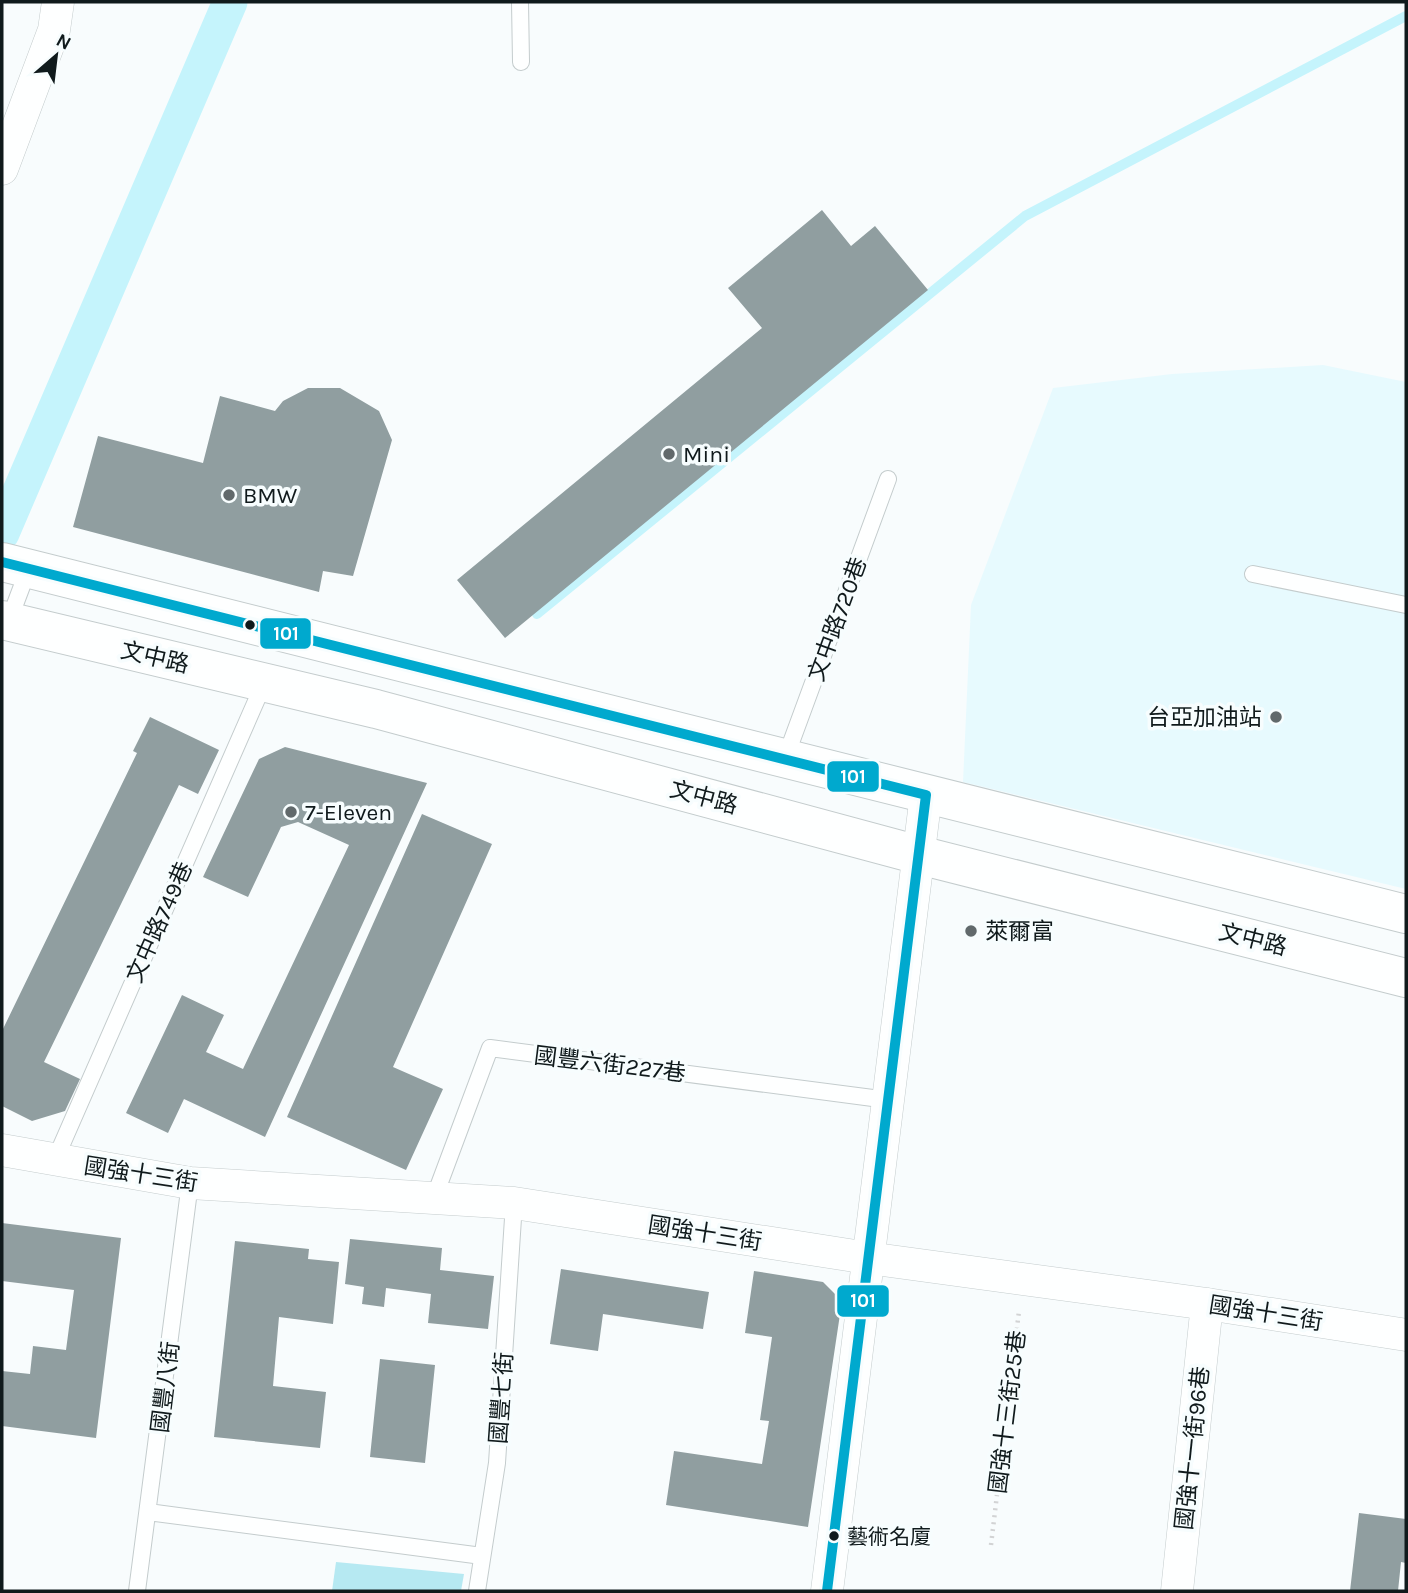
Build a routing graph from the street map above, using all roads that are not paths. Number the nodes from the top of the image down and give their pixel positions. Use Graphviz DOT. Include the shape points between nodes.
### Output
graph roads {
  1 [pos="58,2"];
  2 [pos="520,2"];
  3 [pos="521,62"];
  4 [pos="2,169"];
  5 [pos="888,479"];
  6 [pos="19,567"];
  7 [pos="1254,574"];
  8 [pos="1406,605"];
  9 [pos="5,625"];
  10 [pos="389,660"];
  11 [pos="264,682"];
  12 [pos="376,709"];
  13 [pos="785,760"];
  14 [pos="926,795"];
  15 [pos="919,855"];
  16 [pos="1406,914"];
  17 [pos="1406,978"];
  18 [pos="888,1100"];
  19 [pos="2,1150"];
  20 [pos="55,1160"];
  21 [pos="190,1183"];
  22 [pos="434,1198"];
  23 [pos="514,1203"];
  24 [pos="868,1258"];
  25 [pos="1207,1304"];
  26 [pos="1406,1335"];
  27 [pos="148,1512"];
  28 [pos="482,1556"];
  29 [pos="137,1591"];
  30 [pos="477,1591"];
  31 [pos="827,1591"];
  32 [pos="1177,1591"];
  1 -- 4 [label="street" via="54,30"];
  2 -- 3 [label="lane"];
  5 -- 13 [label="lane, 文中路720巷"];
  6 -- 9 [label="lane"];
  6 -- 10 [label="street"];
  7 -- 8 [label="lane"];
  9 -- 11 [label="street, 文中路"];
  10 -- 12 [label="street"];
  10 -- 13 [label="street"];
  11 -- 12 [label="street, 文中路"];
  11 -- 20 [label="lane, 文中路749巷"];
  12 -- 15 [label="street, 文中路"];
  13 -- 14 [label="street"];
  14 -- 15 [label="street"];
  14 -- 16 [label="street"];
  15 -- 17 [label="street, 文中路"];
  15 -- 18 [label="street"];
  18 -- 22 [label="lane, 國豐六街227巷" via="490,1048"];
  18 -- 24 [label="street"];
  19 -- 20 [label="street, 國強十三街"];
  20 -- 21 [label="street, 國強十三街"];
  21 -- 22 [label="street, 國強十三街"];
  21 -- 27 [label="lane, 國豐八街"];
  22 -- 23 [label="street, 國強十三街"];
  23 -- 24 [label="street, 國強十三街"];
  23 -- 28 [label="lane, 國豐七街" via="497,1462"];
  24 -- 25 [label="street, 國強十三街"];
  24 -- 31 [label="street"];
  25 -- 26 [label="street, 國強十三街"];
  25 -- 32 [label="street, 國強十一街96巷"];
  27 -- 28 [label="lane"];
  27 -- 29 [label="lane, 國豐八街"];
  28 -- 30 [label="lane, 國豐七街"];
}
